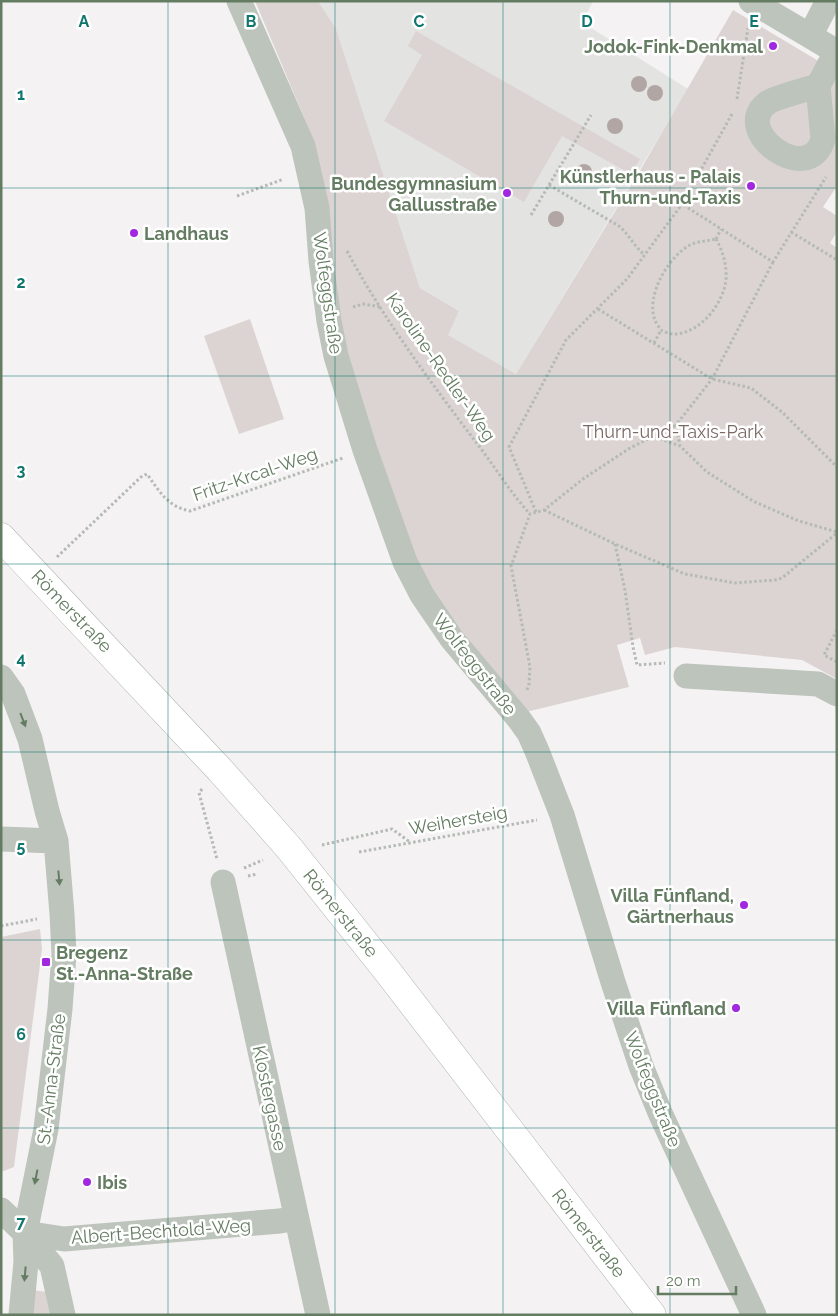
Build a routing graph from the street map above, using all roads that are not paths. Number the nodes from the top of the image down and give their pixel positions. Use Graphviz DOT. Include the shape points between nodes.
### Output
graph roads {
  1 [pos="239,1"];
  2 [pos="751,1"];
  3 [pos="828,1"];
  4 [pos="810,36"];
  5 [pos="836,52"];
  6 [pos="818,86"];
  7 [pos="1,537"];
  8 [pos="686,676"];
  9 [pos="1,677"];
  10 [pos="837,694"];
  11 [pos="1,839"];
  12 [pos="56,842"];
  13 [pos="223,882"];
  14 [pos="1,1210"];
  15 [pos="296,1218"];
  16 [pos="25,1233"];
  17 [pos="21,1315"];
  18 [pos="63,1315"];
  19 [pos="318,1315"];
  20 [pos="652,1315"];
  21 [pos="754,1315"];
  1 -- 21 [label="street, Wolfeggstraße" via="303,146 317,208 333,339 345,389 405,562 422,595 452,639 529,733 562,815 641,1066"];
  2 -- 4 [label="street"];
  3 -- 4 [label="street"];
  4 -- 5 [label="street"];
  5 -- 6 [label="street"];
  7 -- 20 [label="main road, Römerstraße" via="289,848"];
  8 -- 10 [label="street" via="818,684"];
  9 -- 12 [label="street, St.-Anna-Straße, one-way" via="13,694 30,739 40,812"];
  11 -- 12 [label="street"];
  12 -- 16 [label="street, St.-Anna-Straße, one-way" via="64,954 60,1009 46,1129"];
  13 -- 15 [label="street, Klostergasse"];
  14 -- 16 [label="street"];
  15 -- 16 [label="street, Albert-Bechtold-Weg" via="280,1222 64,1239"];
  15 -- 19 [label="street, Klostergasse"];
  16 -- 17 [label="street, St.-Anna-Straße, one-way"];
  16 -- 18 [label="street" via="52,1266"];
}
